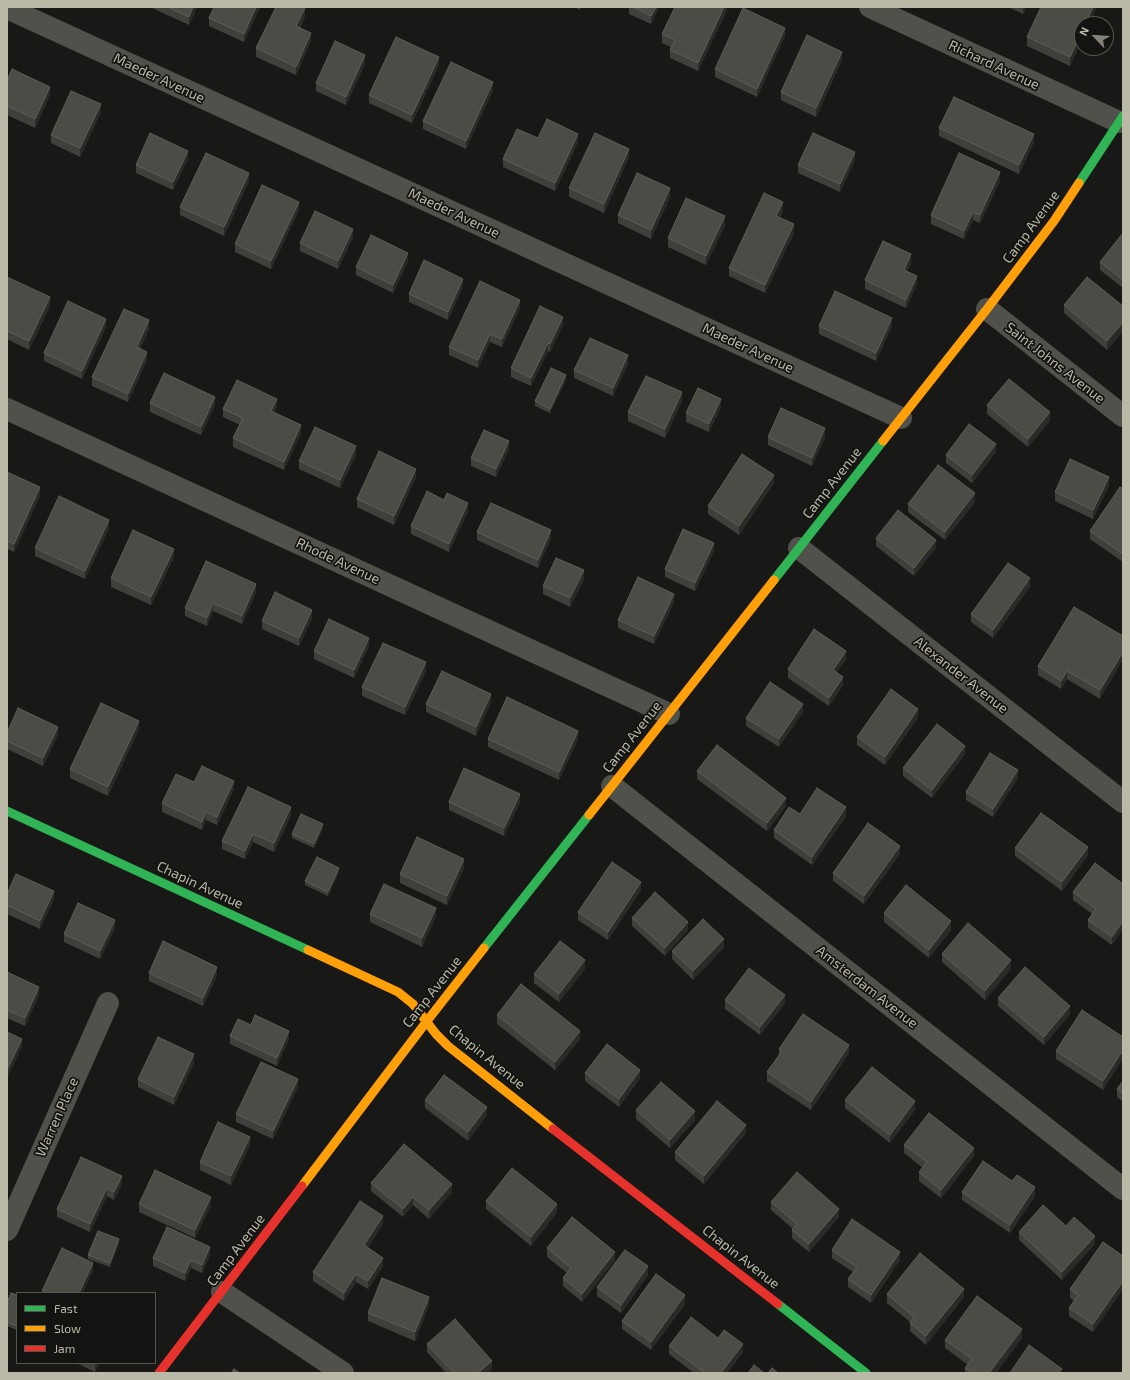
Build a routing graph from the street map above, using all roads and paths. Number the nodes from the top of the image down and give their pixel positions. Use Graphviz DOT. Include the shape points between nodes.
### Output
graph roads {
  1 [pos="870,7"];
  2 [pos="7,8"];
  3 [pos="1121,119"];
  4 [pos="987,309"];
  5 [pos="7,409"];
  6 [pos="1123,416"];
  7 [pos="901,418"];
  8 [pos="799,548"];
  9 [pos="669,714"];
  10 [pos="612,786"];
  11 [pos="1123,802"];
  12 [pos="7,811"];
  13 [pos="108,1003"];
  14 [pos="427,1021"];
  15 [pos="1123,1189"];
  16 [pos="7,1230"];
  17 [pos="222,1292"];
  18 [pos="159,1373"];
  19 [pos="343,1373"];
  20 [pos="866,1373"];
  1 -- 3 [label="street, Richard Avenue"];
  2 -- 7 [label="street, Maeder Avenue"];
  3 -- 4 [label="street, Camp Avenue" via="1054,221"];
  4 -- 6 [label="street, Saint Johns Avenue"];
  4 -- 7 [label="street, Camp Avenue"];
  5 -- 9 [label="street, Rhode Avenue"];
  7 -- 8 [label="street, Camp Avenue"];
  8 -- 9 [label="street, Camp Avenue"];
  8 -- 11 [label="street, Alexander Avenue"];
  9 -- 10 [label="street, Camp Avenue"];
  10 -- 14 [label="street, Camp Avenue"];
  10 -- 15 [label="street, Amsterdam Avenue"];
  12 -- 14 [label="street, Chapin Avenue" via="398,992 413,1004"];
  13 -- 16 [label="street, Warren Place"];
  14 -- 17 [label="street, Camp Avenue"];
  14 -- 20 [label="street, Chapin Avenue" via="448,1046"];
  17 -- 18 [label="street, Camp Avenue"];
  17 -- 19 [label="street"];
}
